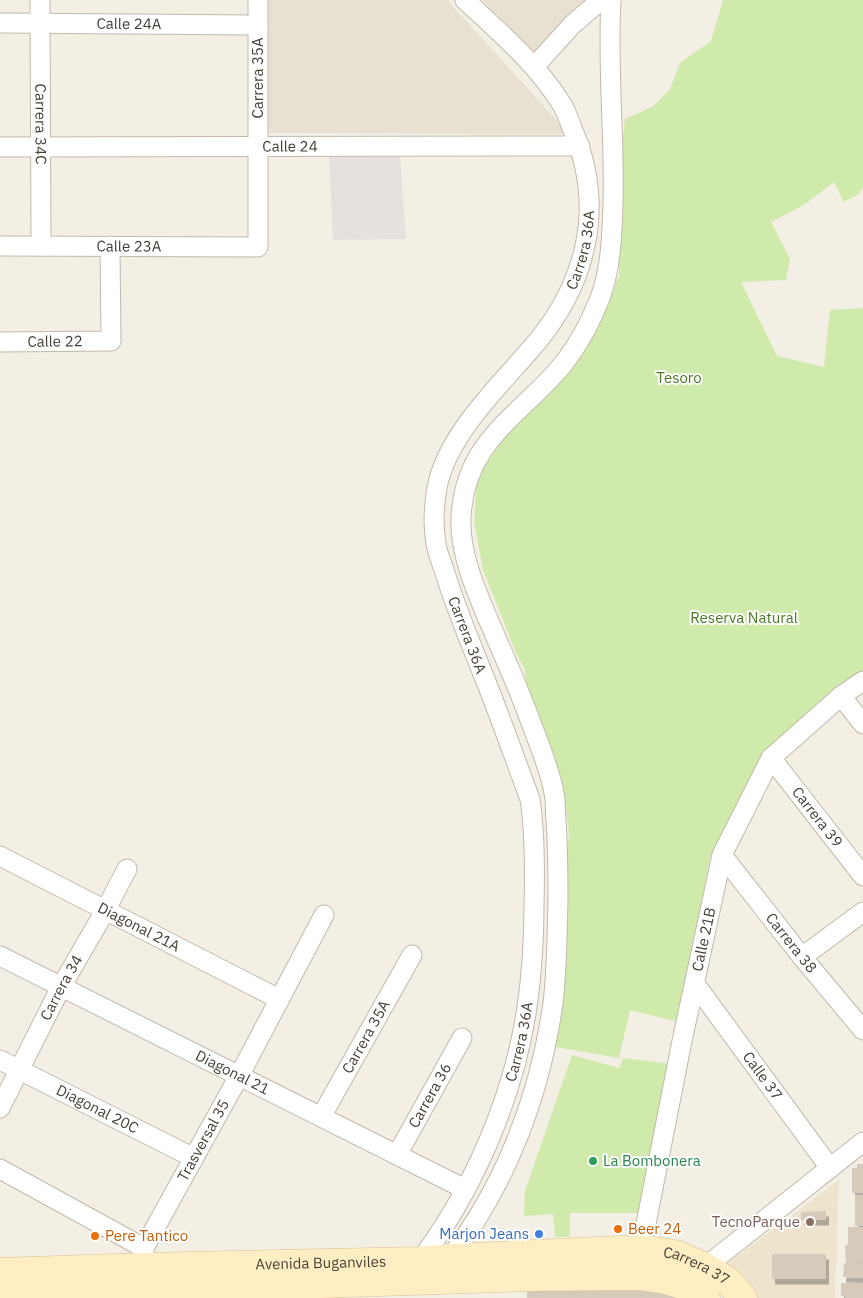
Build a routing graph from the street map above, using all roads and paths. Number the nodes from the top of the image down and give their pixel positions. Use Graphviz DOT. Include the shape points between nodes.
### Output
graph roads {
  1 [pos="40,0"];
  2 [pos="258,0"];
  3 [pos="466,0"];
  4 [pos="601,0"];
  5 [pos="611,0"];
  6 [pos="0,23"];
  7 [pos="40,23"];
  8 [pos="258,25"];
  9 [pos="572,25"];
  10 [pos="609,36"];
  11 [pos="534,66"];
  12 [pos="258,146"];
  13 [pos="580,146"];
  14 [pos="0,147"];
  15 [pos="40,147"];
  16 [pos="0,246"];
  17 [pos="41,246"];
  18 [pos="110,246"];
  19 [pos="258,247"];
  20 [pos="0,342"];
  21 [pos="863,681"];
  22 [pos="841,696"];
  23 [pos="863,724"];
  24 [pos="771,758"];
  25 [pos="722,855"];
  26 [pos="0,856"];
  27 [pos="127,869"];
  28 [pos="863,876"];
  29 [pos="105,911"];
  30 [pos="863,912"];
  31 [pos="324,915"];
  32 [pos="412,955"];
  33 [pos="0,956"];
  34 [pos="802,957"];
  35 [pos="694,984"];
  36 [pos="62,987"];
  37 [pos="279,999"];
  38 [pos="863,1030"];
  39 [pos="462,1038"];
  40 [pos="0,1060"];
  41 [pos="18,1070"];
  42 [pos="239,1076"];
  43 [pos="0,1108"];
  44 [pos="321,1117"];
  45 [pos="863,1142"];
  46 [pos="398,1155"];
  47 [pos="194,1158"];
  48 [pos="830,1168"];
  49 [pos="0,1169"];
  50 [pos="466,1189"];
  51 [pos="641,1249"];
  52 [pos="450,1258"];
  53 [pos="144,1268"];
  54 [pos="418,1275"];
  55 [pos="638,1276"];
  56 [pos="701,1285"];
  57 [pos="107,1286"];
  58 [pos="1,1291"];
  59 [pos="743,1298"];
  1 -- 7 [label="street, Carrera 34C"];
  2 -- 8 [label="street, Carrera 35A"];
  3 -- 11 [label="street"];
  4 -- 9 [label="street"];
  5 -- 10 [label="street, Carrera 36A"];
  6 -- 7 [label="street, Calle 24A"];
  7 -- 8 [label="street, Calle 24A"];
  7 -- 15 [label="street, Carrera 34C"];
  8 -- 12 [label="street, Carrera 35A"];
  9 -- 10 [label="street" via="581,22 599,24"];
  9 -- 11 [label="street"];
  10 -- 52 [label="street, Carrera 36A" via="612,220 610,258 601,295 586,330 564,362 484,447 465,488 461,519 464,549 472,580 533,729 554,792 559,860 553,1002 533,1093 499,1179"];
  11 -- 13 [label="street, Carrera 36A" via="562,104"];
  12 -- 13 [label="street, Calle 24"];
  12 -- 15 [label="street, Calle 24"];
  12 -- 19 [label="street, Carrera 35A"];
  13 -- 50 [label="street, Carrera 36A" via="590,209 587,240 567,300 550,327 463,430 447,457 437,487 436,544 452,596 532,807 535,880 527,1008 513,1070 493,1131"];
  14 -- 15 [label="street, Calle 24"];
  15 -- 17 [label="street, Carrera 34C"];
  16 -- 17 [label="street, Calle 23A"];
  17 -- 18 [label="street, Calle 23A"];
  18 -- 19 [label="street, Calle 23A"];
  18 -- 20 [label="street, Calle 22" via="111,341"];
  21 -- 22 [label="street, Calle 21B"];
  22 -- 23 [label="street"];
  22 -- 24 [label="street, Calle 21B"];
  24 -- 25 [label="street, Calle 21B"];
  24 -- 28 [label="street, Carrera 39"];
  25 -- 34 [label="street, Carrera 38"];
  25 -- 35 [label="street, Calle 21B"];
  26 -- 29 [label="street, Diagonal 21A"];
  27 -- 29 [label="street, Carrera 34"];
  29 -- 36 [label="street, Carrera 34"];
  29 -- 37 [label="street, Diagonal 21A"];
  30 -- 34 [label="street"];
  31 -- 37 [label="street, Trasversal 35"];
  32 -- 44 [label="street, Carrera 35A"];
  33 -- 36 [label="street, Diagonal 21"];
  34 -- 38 [label="street, Carrera 38"];
  35 -- 48 [label="street, Calle 37"];
  35 -- 51 [label="street, Calle 21B"];
  36 -- 41 [label="street, Carrera 34"];
  36 -- 42 [label="street, Diagonal 21"];
  37 -- 42 [label="street, Trasversal 35"];
  39 -- 46 [label="street, Carrera 36"];
  40 -- 41 [label="street, Diagonal 20C"];
  41 -- 43 [label="street, Carrera 34"];
  41 -- 47 [label="street, Diagonal 20C"];
  42 -- 44 [label="street, Diagonal 21"];
  42 -- 47 [label="street, Trasversal 35"];
  44 -- 46 [label="street, Diagonal 21"];
  45 -- 48 [label="street"];
  46 -- 50 [label="street, Diagonal 21"];
  47 -- 53 [label="street, Trasversal 35"];
  48 -- 56 [label="street"];
  49 -- 53 [label="street"];
  50 -- 54 [label="street, Carrera 36A"];
  51 -- 52 [label="main road, Avenida Buganviles"];
  51 -- 56 [label="main road, Carrera 37" via="676,1254"];
  52 -- 54 [label="main road, Avenida Buganviles"];
  53 -- 54 [label="main road, Avenida Buganviles"];
  53 -- 57 [label="main road, Avenida Buganviles"];
  54 -- 55 [label="main road, Avenida Buganviles"];
  55 -- 56 [label="main road, Carrera 37"];
  56 -- 59 [label="main road, Carrera 37" via="728,1281"];
  57 -- 58 [label="main road, Avenida Buganviles"];
}
